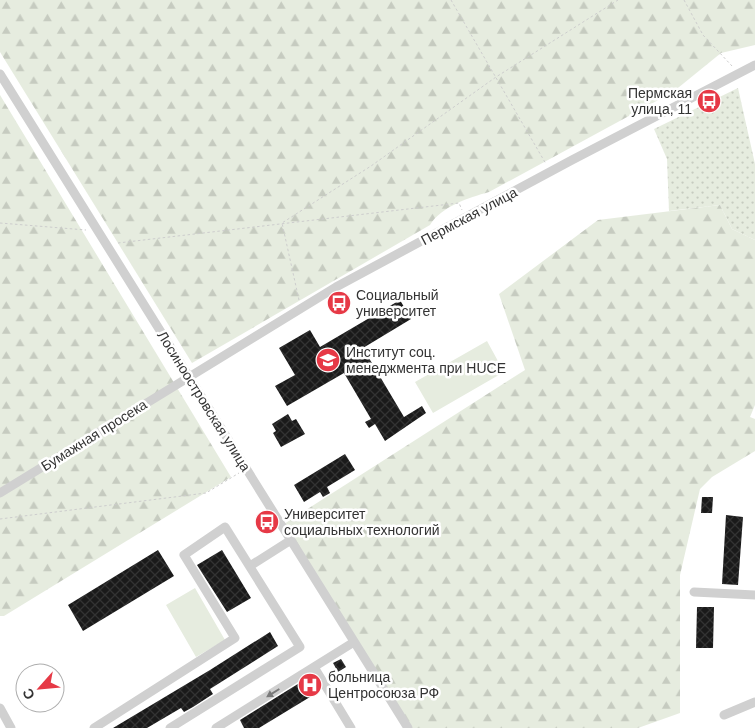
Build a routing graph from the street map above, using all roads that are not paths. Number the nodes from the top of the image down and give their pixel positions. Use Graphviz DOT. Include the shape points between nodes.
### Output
graph roads {
  1 [pos="755,66"];
  2 [pos="0,74"];
  3 [pos="189,376"];
  4 [pos="0,493"];
  5 [pos="291,540"];
  6 [pos="250,566"];
  7 [pos="694,592"];
  8 [pos="755,595"];
  9 [pos="354,642"];
  10 [pos="314,667"];
  11 [pos="755,702"];
  12 [pos="0,708"];
  13 [pos="724,715"];
  14 [pos="11,728"];
  15 [pos="94,728"];
  16 [pos="170,728"];
  17 [pos="216,728"];
  18 [pos="352,728"];
  19 [pos="408,728"];
  1 -- 3 [label="street, Пермская улица" via="466,217 300,309"];
  2 -- 3 [label="street, Лосиноостровская улица"];
  3 -- 4 [label="street, Бумажная просека"];
  3 -- 5 [label="street, Лосиноостровская улица"];
  5 -- 6 [label="street"];
  5 -- 9 [label="street, Лосиноостровская улица"];
  6 -- 15 [label="street" via="225,527 184,555 235,638"];
  6 -- 16 [label="street" via="300,647"];
  7 -- 8 [label="street"];
  9 -- 10 [label="street"];
  9 -- 19 [label="street, Лосиноостровская улица"];
  10 -- 17 [label="street, one-way"];
  10 -- 18 [label="street"];
  11 -- 13 [label="street"];
  12 -- 14 [label="street"];
}
